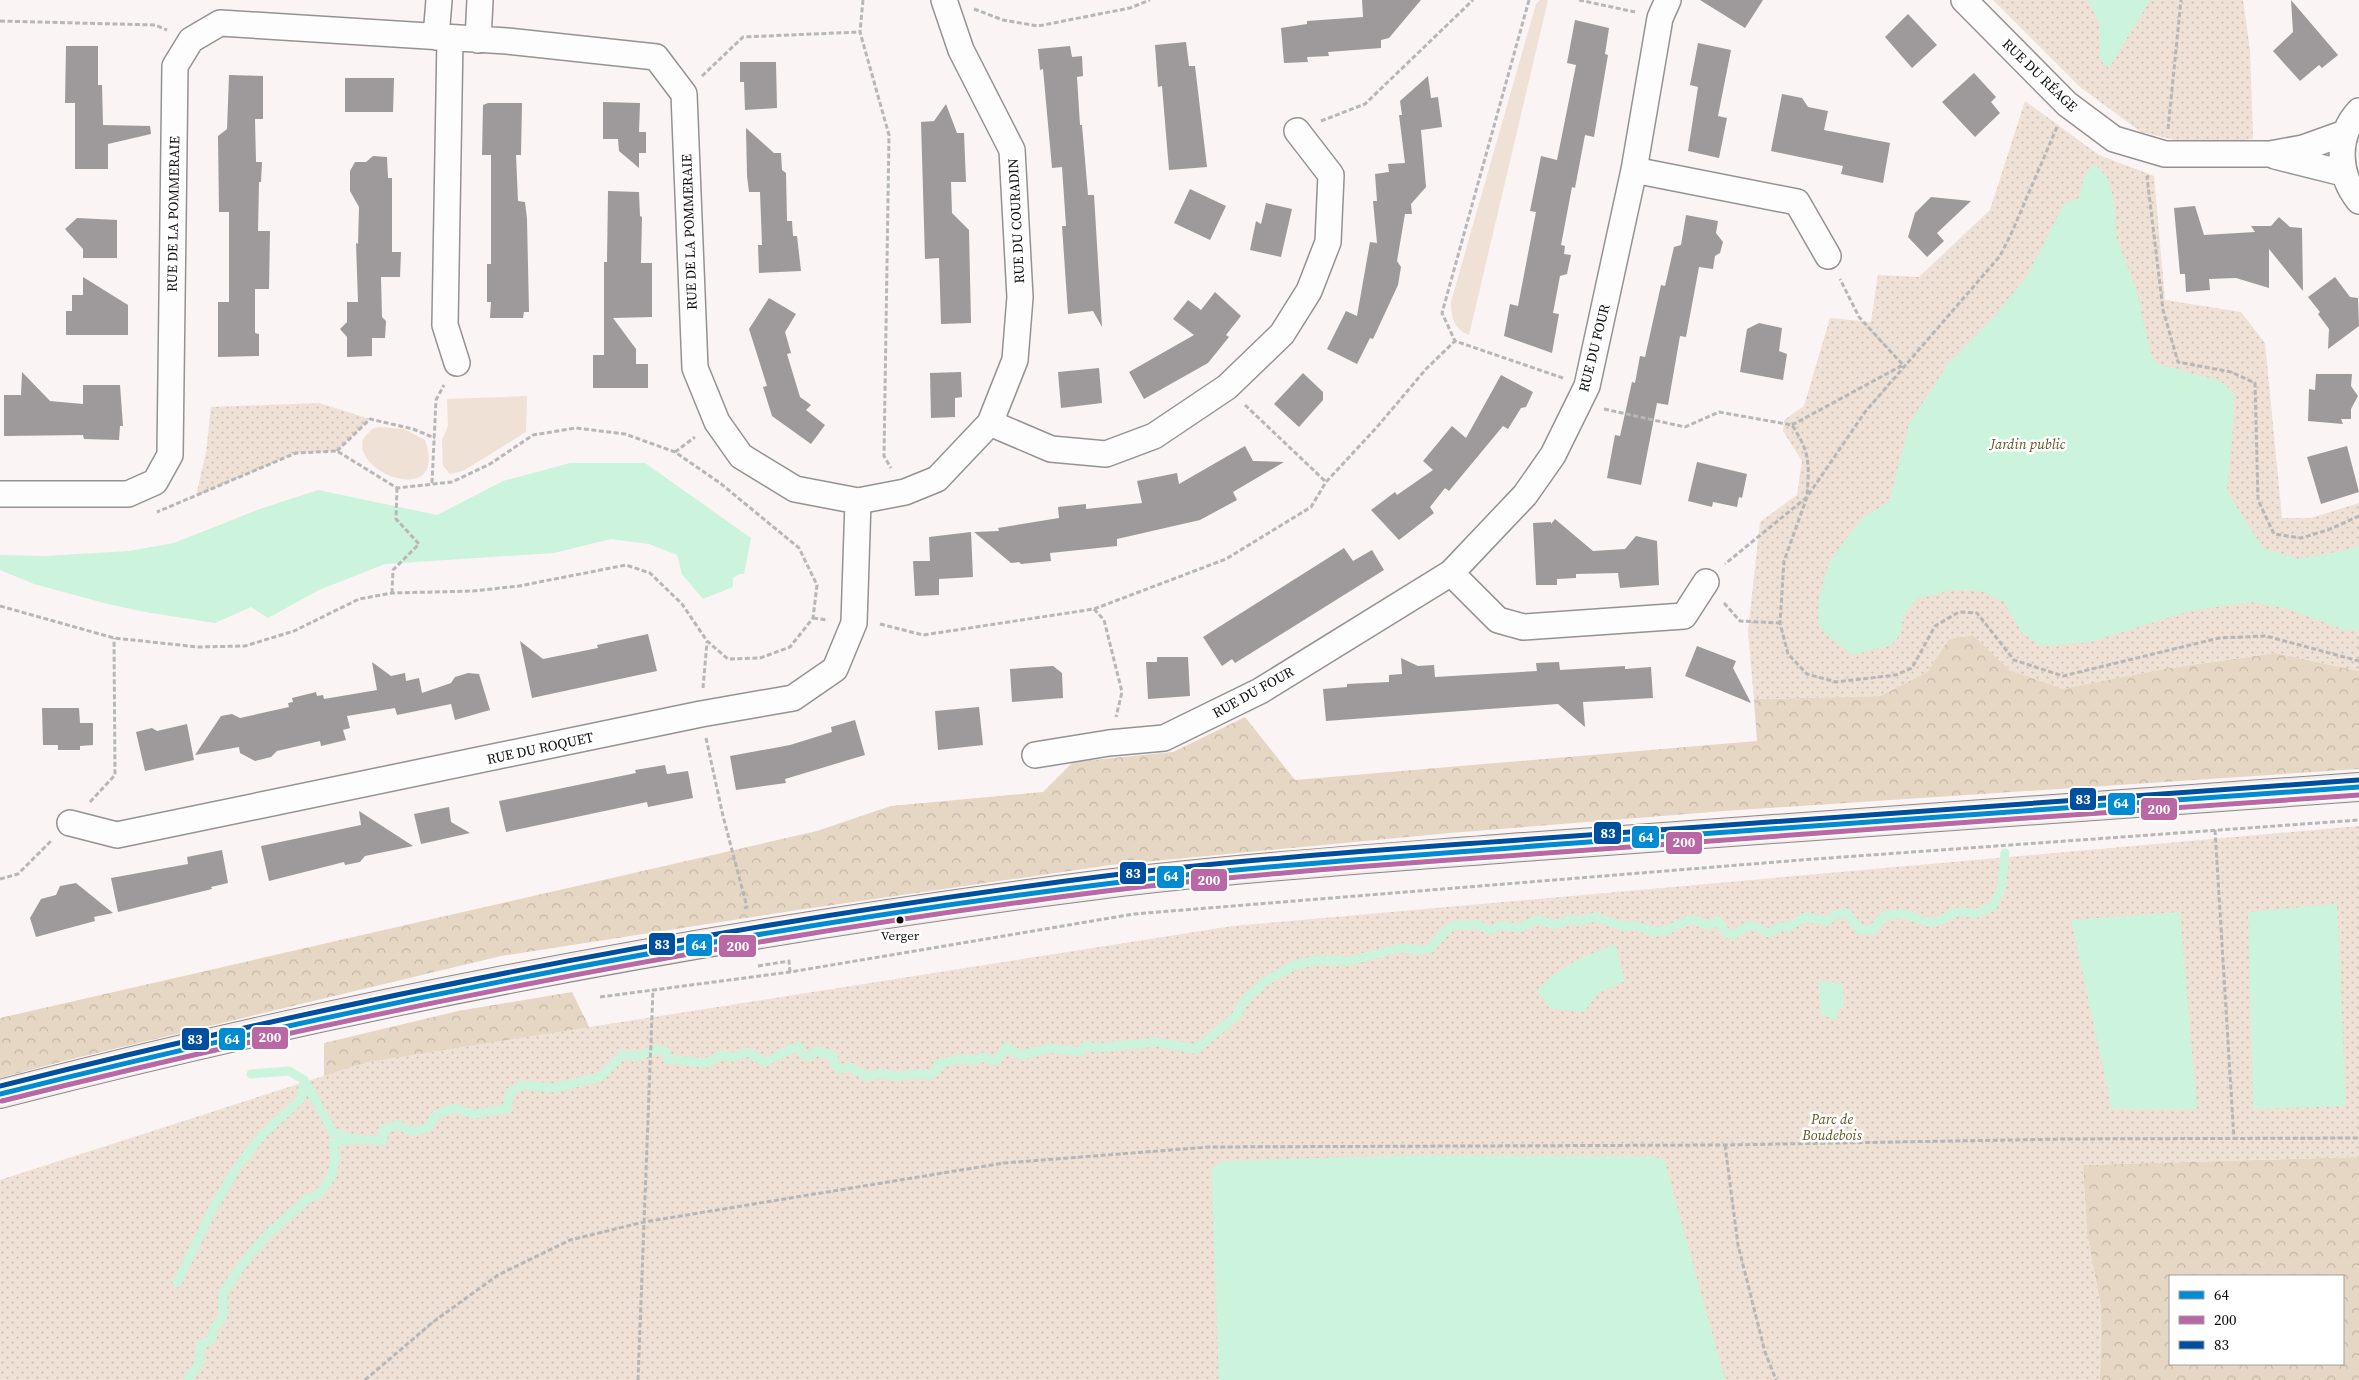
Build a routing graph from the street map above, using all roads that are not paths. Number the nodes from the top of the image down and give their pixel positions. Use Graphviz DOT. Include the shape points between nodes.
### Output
graph roads {
  1 [pos="439,0"];
  2 [pos="480,0"];
  3 [pos="1964,0"];
  4 [pos="945,5"];
  5 [pos="1664,9"];
  6 [pos="443,38"];
  7 [pos="478,40"];
  8 [pos="2359,111"];
  9 [pos="1296,131"];
  10 [pos="2345,133"];
  11 [pos="2270,154"];
  12 [pos="1634,170"];
  13 [pos="2343,174"];
  14 [pos="2359,201"];
  15 [pos="1828,256"];
  16 [pos="456,363"];
  17 [pos="990,423"];
  18 [pos="0,494"];
  19 [pos="858,501"];
  20 [pos="1451,573"];
  21 [pos="1706,582"];
  22 [pos="1035,755"];
  23 [pos="2359,787"];
  24 [pos="70,822"];
  25 [pos="0,1094"];
  1 -- 6 [label="street"];
  2 -- 7 [label="street"];
  3 -- 11 [label="street, RUE DU RÉAGE" via="2067,104 2114,139 2165,154"];
  4 -- 17 [label="street, RUE DU COURADIN" via="961,50 1012,150 1020,297 1015,360"];
  5 -- 12 [label="street, RUE DU FOUR"];
  6 -- 7 [label="street, RUE DE LA POMMERAIE"];
  6 -- 16 [label="street" via="445,325"];
  6 -- 18 [label="street, RUE DE LA POMMERAIE" via="220,23 191,40 175,66 170,455 155,482 128,494"];
  7 -- 19 [label="street, RUE DE LA POMMERAIE" via="656,57 684,94 695,368 716,422 741,456 795,490"];
  8 -- 10 [label="street"];
  9 -- 17 [label="street" via="1331,175 1328,242 1309,292 1282,334 1227,387 1154,436 1106,454 1051,449"];
  10 -- 11 [label="street" via="2303,148"];
  10 -- 13 [label="street" via="2341,153"];
  11 -- 13 [label="street"];
  12 -- 15 [label="street" via="1797,202"];
  12 -- 20 [label="street, RUE DU FOUR" via="1583,394 1554,455 1525,495"];
  13 -- 14 [label="street"];
  17 -- 19 [label="street, RUE DU COURADIN" via="937,479 905,492"];
  19 -- 24 [label="street, RUE DU ROQUET" via="854,622 836,669 793,698 701,714 117,835"];
  20 -- 21 [label="street" via="1498,620 1523,627 1684,616"];
  20 -- 22 [label="street, RUE DU FOUR" via="1260,691 1164,738"];
  23 -- 25 [label="main road" via="1590,842 1109,884 741,937 554,970 133,1060"];
}
